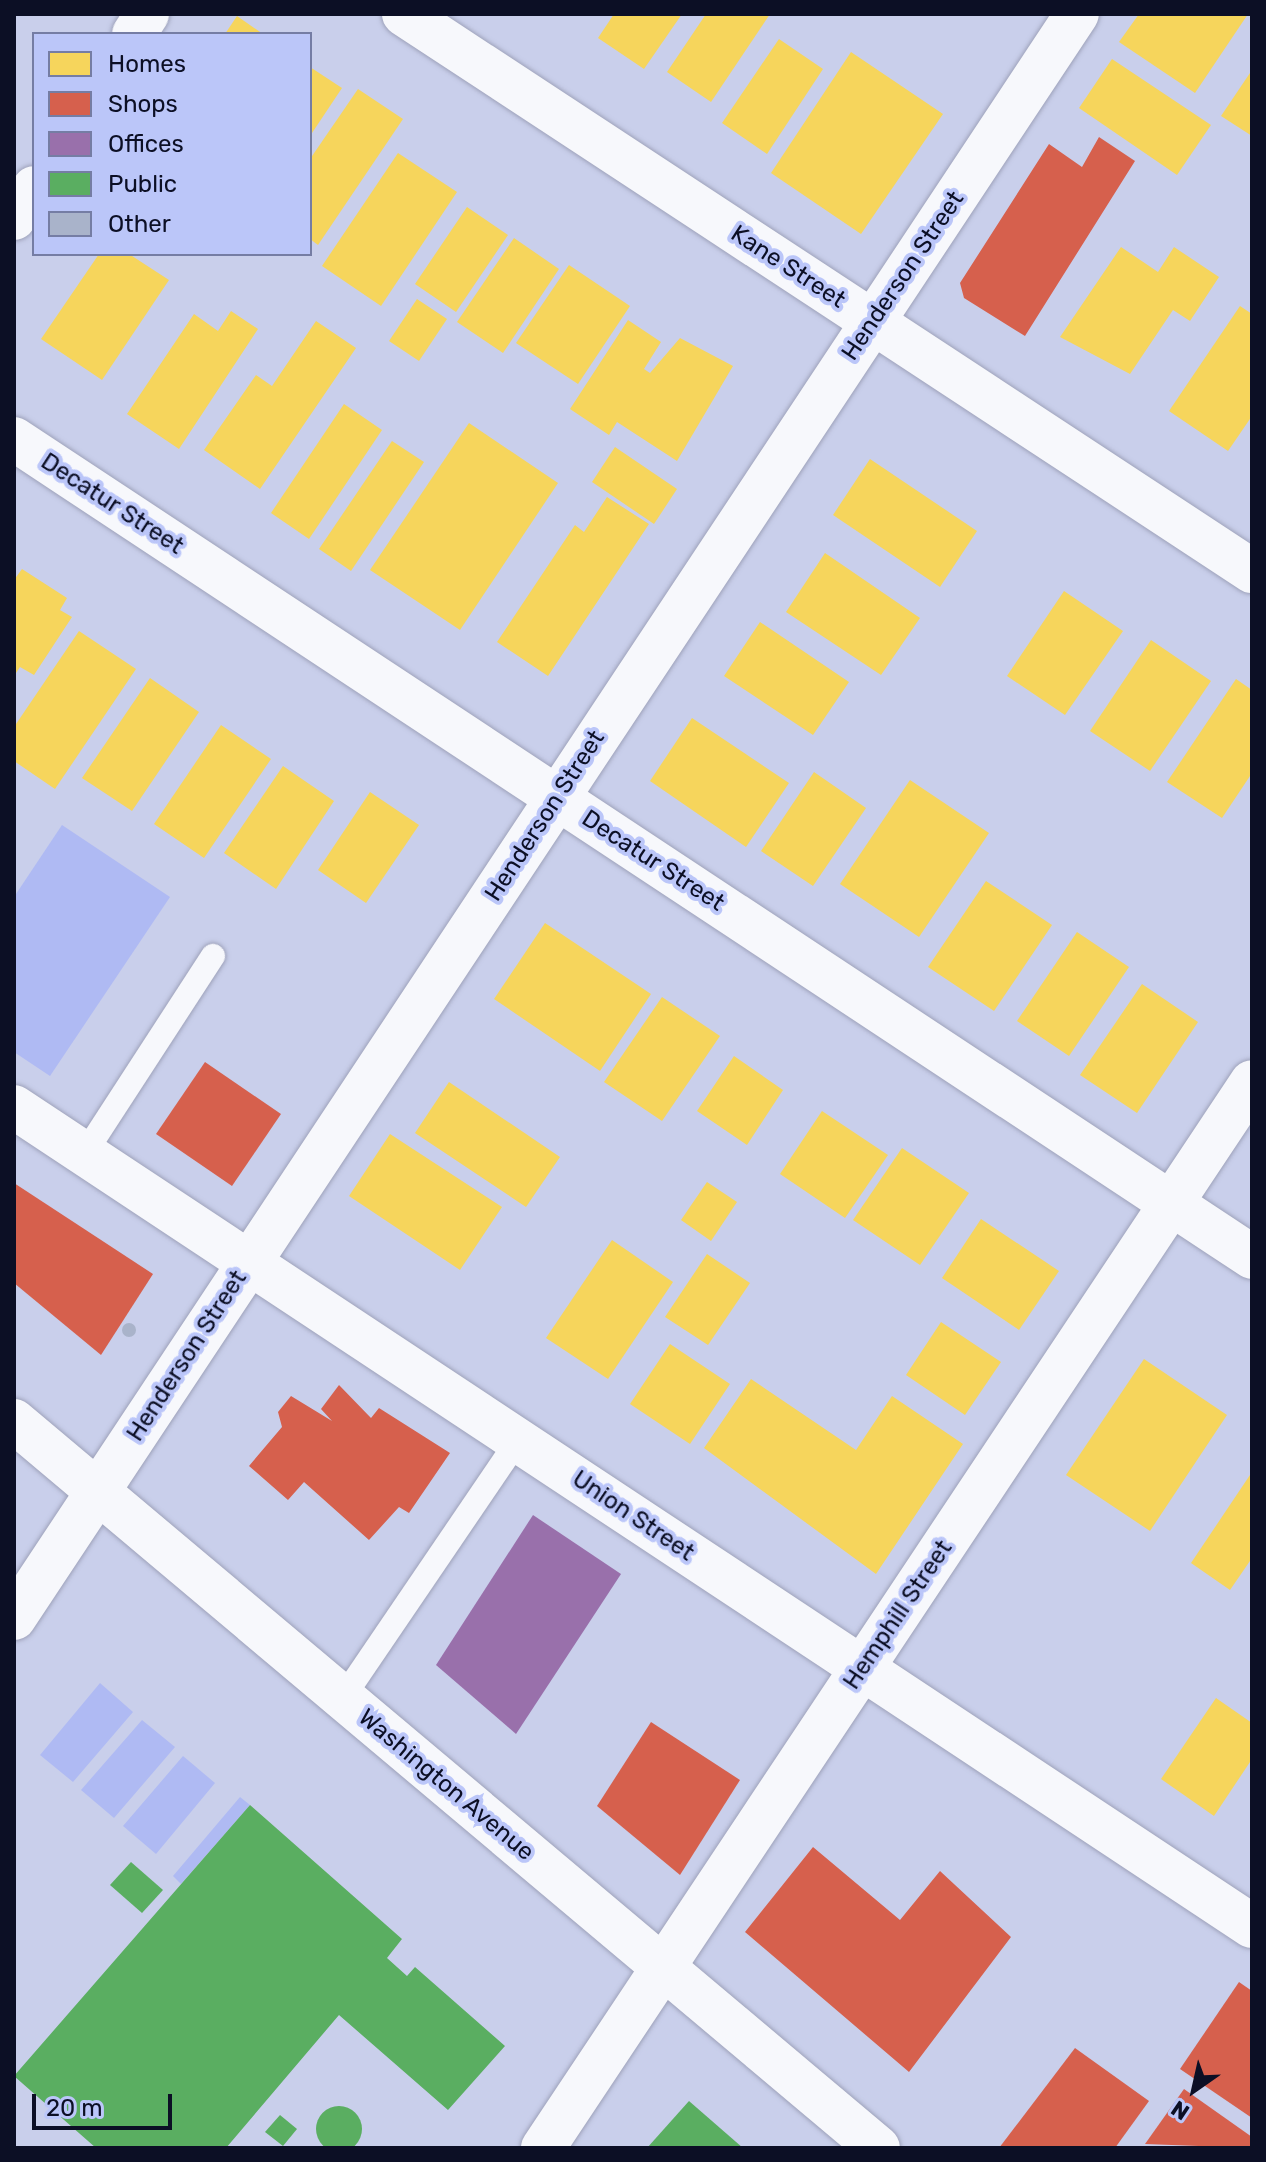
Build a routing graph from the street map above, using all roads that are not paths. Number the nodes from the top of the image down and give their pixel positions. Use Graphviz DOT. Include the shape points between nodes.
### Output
graph roads {
  1 [pos="147,14"];
  2 [pos="404,14"];
  3 [pos="1077,14"];
  4 [pos="135,32"];
  5 [pos="32,191"];
  6 [pos="14,218"];
  7 [pos="872,322"];
  8 [pos="14,439"];
  9 [pos="1252,571"];
  10 [pos="557,797"];
  11 [pos="213,956"];
  12 [pos="1252,1082"];
  13 [pos="14,1107"];
  14 [pos="85,1153"];
  15 [pos="1171,1203"];
  16 [pos="1252,1257"];
  17 [pos="249,1263"];
  18 [pos="14,1421"];
  19 [pos="518,1440"];
  20 [pos="97,1493"];
  21 [pos="14,1618"];
  22 [pos="863,1668"];
  23 [pos="342,1699"];
  24 [pos="1252,1926"];
  25 [pos="664,1968"];
  26 [pos="543,2148"];
  27 [pos="878,2148"];
  1 -- 4 [label="street"];
  2 -- 7 [label="street, Kane Street"];
  3 -- 7 [label="street, Henderson Street"];
  5 -- 6 [label="street"];
  7 -- 9 [label="street, Kane Street"];
  7 -- 10 [label="street, Henderson Street"];
  8 -- 10 [label="street, Decatur Street"];
  10 -- 15 [label="street, Decatur Street"];
  10 -- 17 [label="street, Henderson Street"];
  11 -- 14 [label="lane"];
  12 -- 15 [label="street, Hemphill Street"];
  13 -- 14 [label="street, Union Street"];
  14 -- 17 [label="street, Union Street"];
  15 -- 16 [label="street, Decatur Street"];
  15 -- 22 [label="street, Hemphill Street"];
  17 -- 19 [label="street, Union Street"];
  17 -- 20 [label="street, Henderson Street"];
  18 -- 20 [label="street, Washington Avenue"];
  19 -- 22 [label="street, Union Street"];
  19 -- 23 [label="lane"];
  20 -- 21 [label="street, Henderson Street"];
  20 -- 23 [label="street, Washington Avenue"];
  22 -- 24 [label="street, Union Street"];
  22 -- 25 [label="street, Hemphill Street"];
  23 -- 25 [label="street, Washington Avenue"];
  25 -- 26 [label="street, Hemphill Street"];
  25 -- 27 [label="street, Washington Avenue"];
}
